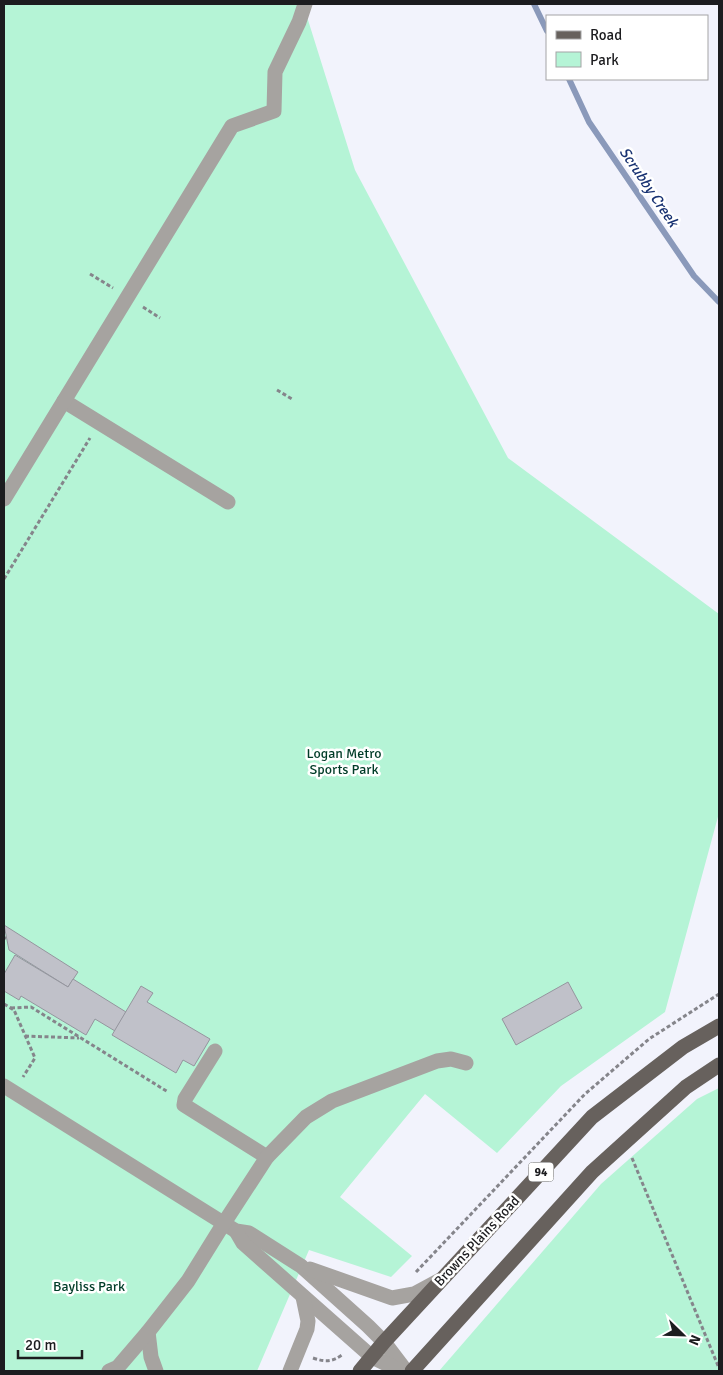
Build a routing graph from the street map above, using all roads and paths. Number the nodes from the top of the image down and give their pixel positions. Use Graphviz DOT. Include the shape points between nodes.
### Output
graph roads {
  1 [pos="304,4"];
  2 [pos="90,274"];
  3 [pos="117,291"];
  4 [pos="136,302"];
  5 [pos="160,318"];
  6 [pos="277,390"];
  7 [pos="292,399"];
  8 [pos="64,401"];
  9 [pos="100,423"];
  10 [pos="4,499"];
  11 [pos="228,502"];
  12 [pos="4,579"];
  13 [pos="719,994"];
  14 [pos="4,1004"];
  15 [pos="11,1008"];
  16 [pos="719,1026"];
  17 [pos="25,1036"];
  18 [pos="80,1038"];
  19 [pos="215,1050"];
  20 [pos="466,1063"];
  21 [pos="719,1065"];
  22 [pos="20,1081"];
  23 [pos="4,1086"];
  24 [pos="185,1102"];
  25 [pos="626,1142"];
  26 [pos="267,1157"];
  27 [pos="230,1227"];
  28 [pos="301,1266"];
  29 [pos="413,1274"];
  30 [pos="442,1280"];
  31 [pos="303,1297"];
  32 [pos="148,1332"];
  33 [pos="354,1342"];
  34 [pos="384,1342"];
  35 [pos="298,1353"];
  36 [pos="372,1357"];
  37 [pos="719,1368"];
  38 [pos="109,1371"];
  39 [pos="156,1371"];
  40 [pos="290,1371"];
  41 [pos="360,1371"];
  42 [pos="401,1371"];
  43 [pos="406,1371"];
  44 [pos="412,1371"];
  1 -- 8 [label="street" via="275,72 274,111 232,126"];
  2 -- 3 [label="path"];
  4 -- 5 [label="path"];
  6 -- 7 [label="path"];
  8 -- 9 [label="street"];
  8 -- 10 [label="street"];
  9 -- 11 [label="street"];
  9 -- 12 [label="path"];
  13 -- 29 [label="path" via="649,1039 585,1094"];
  14 -- 15 [label="path"];
  15 -- 17 [label="path"];
  15 -- 18 [label="path" via="31,1007"];
  16 -- 30 [label="main road, Browns Plains Road / 94" via="683,1047 592,1117"];
  17 -- 18 [label="path"];
  17 -- 22 [label="path" via="35,1058"];
  18 -- 24 [label="path"];
  19 -- 24 [label="street"];
  20 -- 26 [label="street" via="451,1059 437,1061 332,1101 306,1117"];
  21 -- 25 [label="main road" via="686,1087"];
  23 -- 27 [label="street"];
  24 -- 26 [label="street" via="184,1105"];
  25 -- 37 [label="path"];
  25 -- 44 [label="main road" via="592,1172"];
  26 -- 27 [label="street"];
  27 -- 28 [label="street" via="250,1233"];
  27 -- 31 [label="street" via="243,1243"];
  27 -- 32 [label="street"];
  28 -- 30 [label="street" via="392,1298 414,1294"];
  28 -- 34 [label="street"];
  30 -- 34 [label="main road, Browns Plains Road / 94"];
  31 -- 33 [label="street"];
  31 -- 35 [label="street" via="308,1321"];
  32 -- 38 [label="street" via="118,1367"];
  32 -- 39 [label="street"];
  33 -- 35 [label="path" via="342,1356 332,1361"];
  33 -- 36 [label="street"];
  34 -- 36 [label="main road, Browns Plains Road / 94"];
  34 -- 43 [label="street"];
  35 -- 40 [label="street"];
  36 -- 41 [label="main road, Browns Plains Road / 94"];
  36 -- 42 [label="street"];
}
